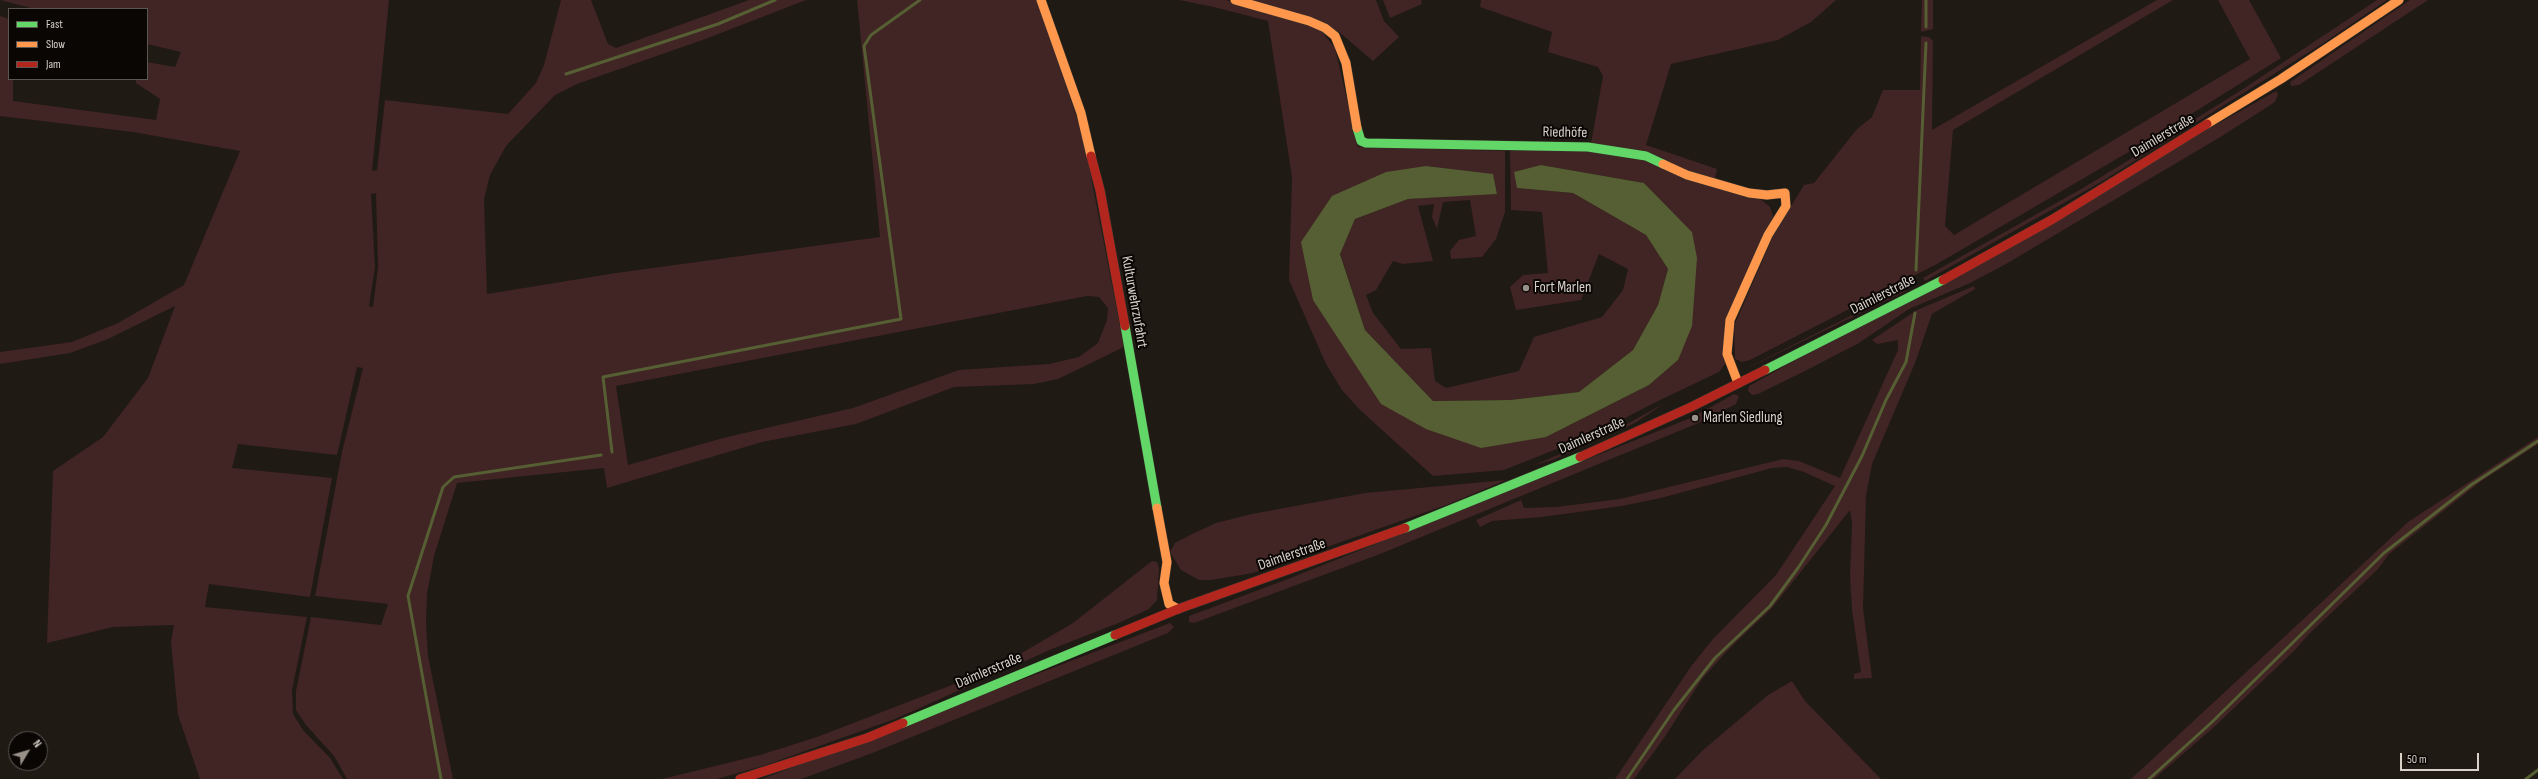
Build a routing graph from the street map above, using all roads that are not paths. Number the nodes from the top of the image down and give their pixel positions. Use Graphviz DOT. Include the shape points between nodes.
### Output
graph roads {
  1 [pos="1041,0"];
  2 [pos="1235,0"];
  3 [pos="2399,0"];
  4 [pos="1738,383"];
  5 [pos="1178,609"];
  6 [pos="740,779"];
  1 -- 5 [label="main road, Kulturwehrzufahrt" via="1081,113 1100,190 1167,562 1164,583 1169,604"];
  2 -- 4 [label="main road, Riedhöfe" via="1309,21 1325,28 1334,36 1346,63 1354,119 1361,141 1366,143 1588,147 1646,156 1687,175 1749,193 1785,193 1786,206 1768,235 1730,320 1727,354"];
  3 -- 4 [label="main road, Daimlerstraße" via="2275,83 2053,219 1929,286"];
  4 -- 5 [label="main road, Daimlerstraße" via="1555,468 1425,521"];
  5 -- 6 [label="main road, Daimlerstraße" via="867,738"];
}
